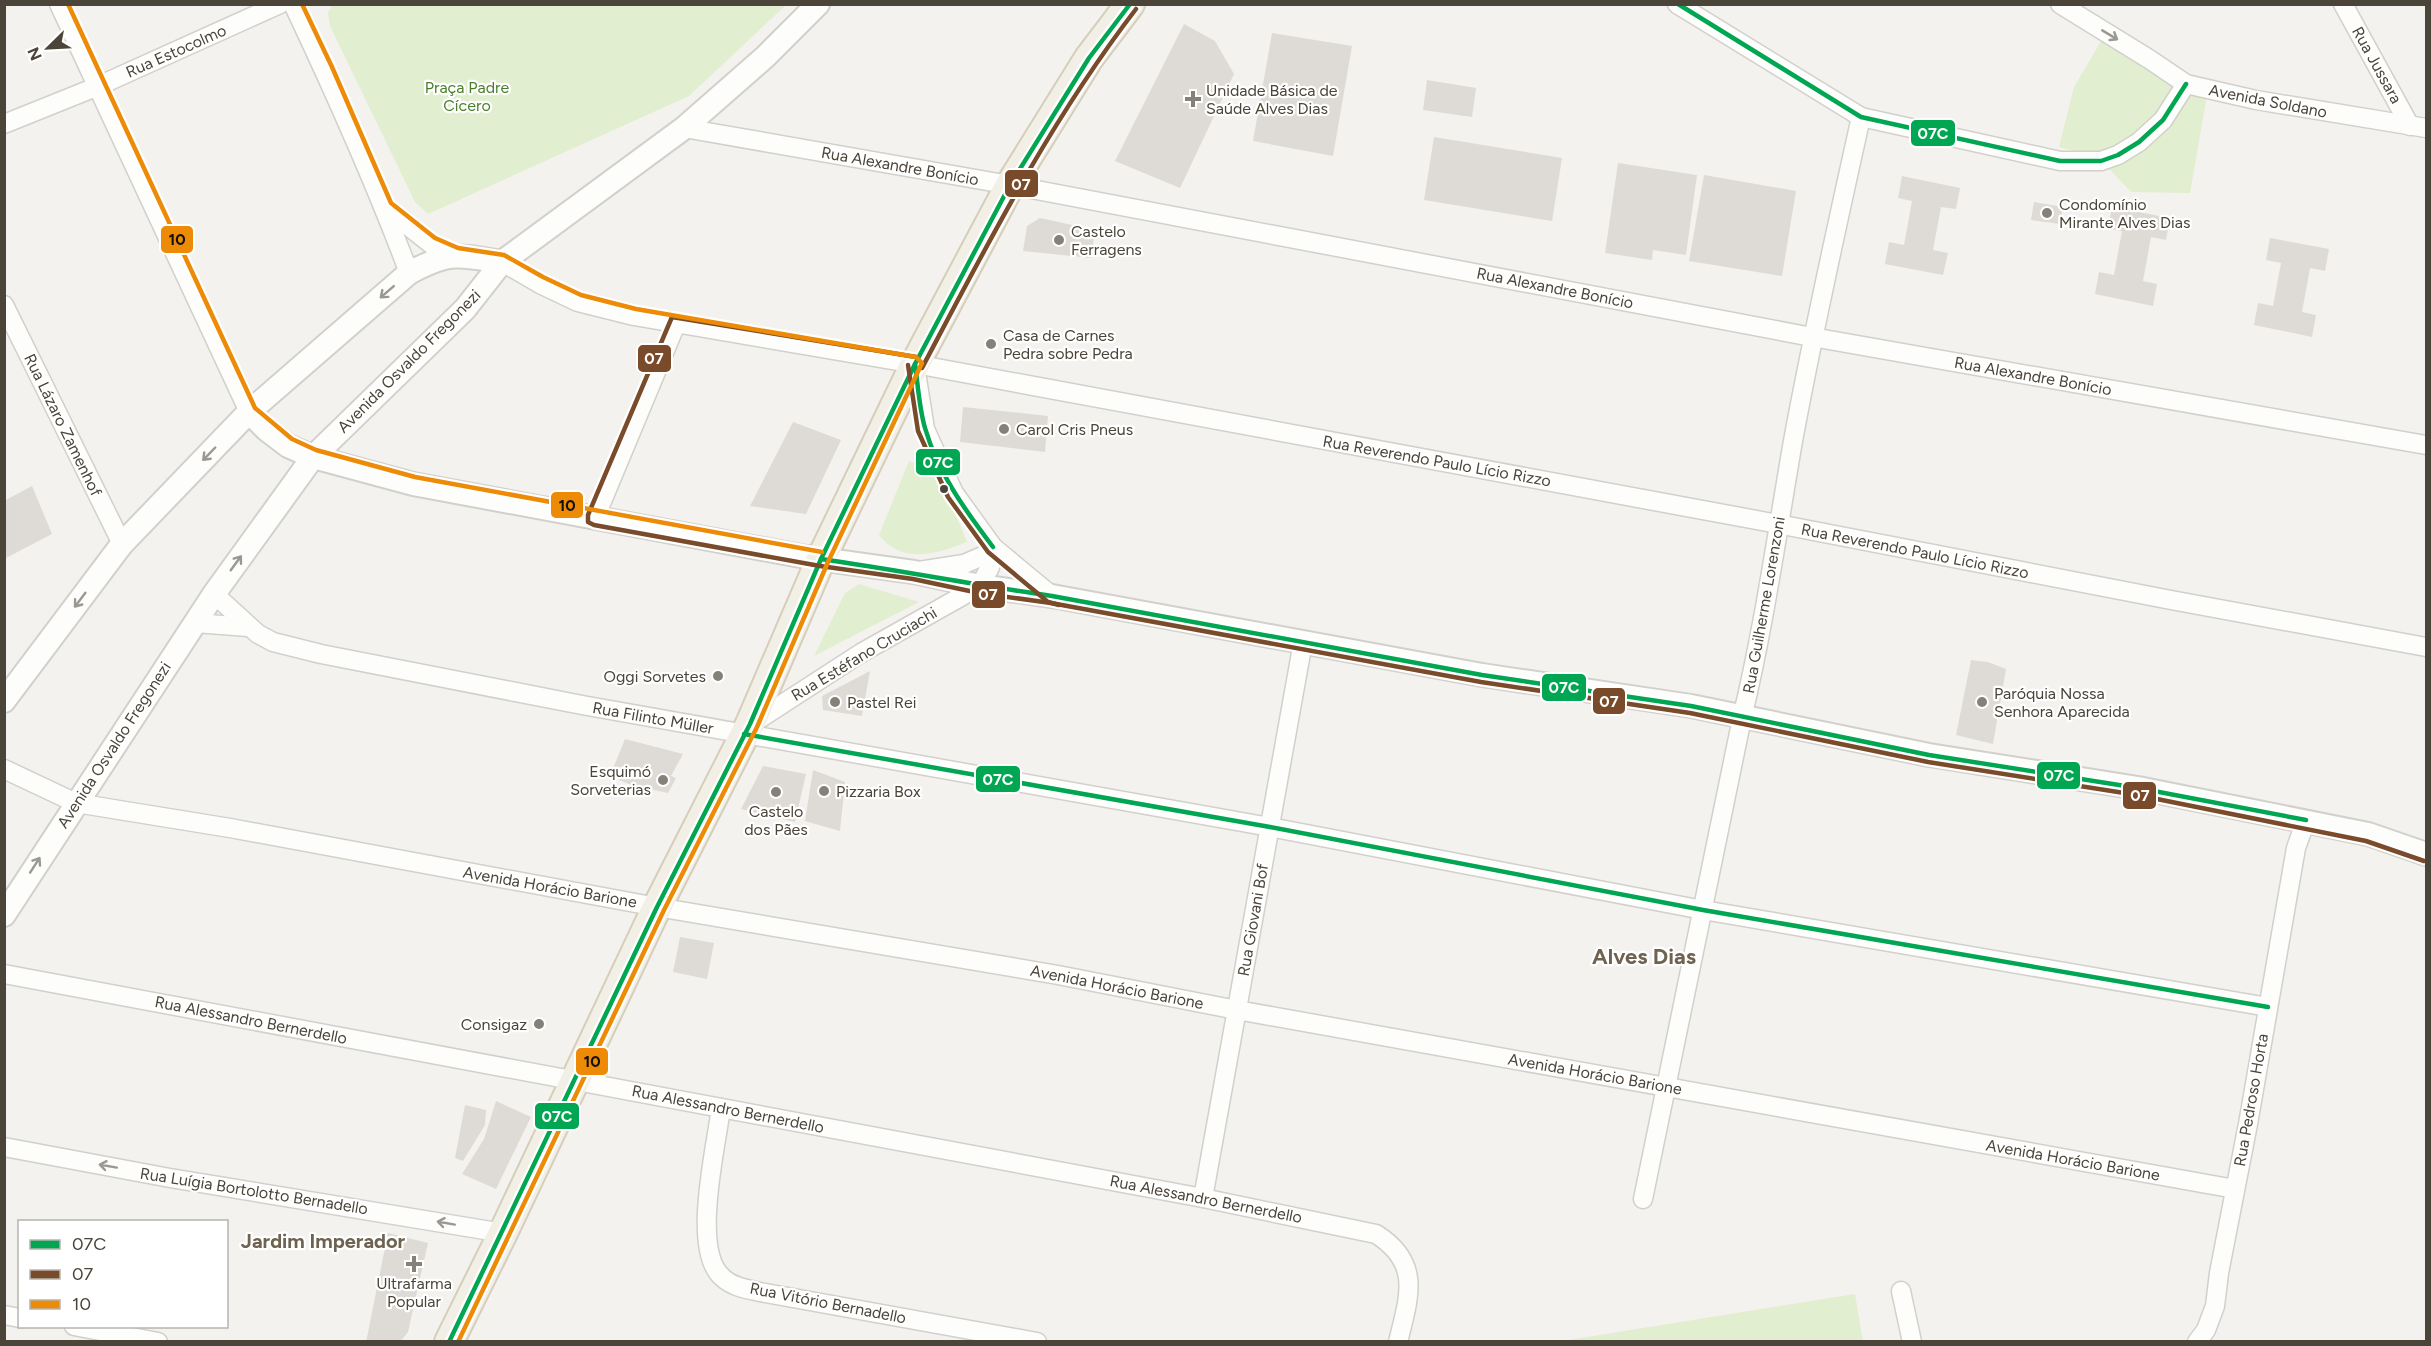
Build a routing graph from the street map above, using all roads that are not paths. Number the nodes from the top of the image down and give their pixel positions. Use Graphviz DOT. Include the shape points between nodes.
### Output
graph roads {
  1 [pos="59,4"];
  2 [pos="280,4"];
  3 [pos="293,4"];
  4 [pos="818,4"];
  5 [pos="1130,4"];
  6 [pos="1677,4"];
  7 [pos="2060,4"];
  8 [pos="2343,4"];
  9 [pos="2186,84"];
  10 [pos="96,87"];
  11 [pos="1861,117"];
  12 [pos="4,124"];
  13 [pos="2418,127"];
  14 [pos="684,128"];
  15 [pos="1010,185"];
  16 [pos="385,208"];
  17 [pos="456,255"];
  18 [pos="502,262"];
  19 [pos="409,273"];
  20 [pos="4,305"];
  21 [pos="676,324"];
  22 [pos="1812,337"];
  23 [pos="915,364"];
  24 [pos="249,412"];
  25 [pos="2427,445"];
  26 [pos="313,457"];
  27 [pos="595,518"];
  28 [pos="1778,524"];
  29 [pos="122,544"];
  30 [pos="993,550"];
  31 [pos="821,560"];
  32 [pos="914,572"];
  33 [pos="980,586"];
  34 [pos="214,594"];
  35 [pos="1052,596"];
  36 [pos="195,623"];
  37 [pos="248,627"];
  38 [pos="1303,642"];
  39 [pos="2427,647"];
  40 [pos="4,701"];
  41 [pos="1742,718"];
  42 [pos="747,729"];
  43 [pos="4,769"];
  44 [pos="76,803"];
  45 [pos="2306,820"];
  46 [pos="1270,827"];
  47 [pos="2427,854"];
  48 [pos="657,907"];
  49 [pos="1703,910"];
  50 [pos="4,915"];
  51 [pos="4,974"];
  52 [pos="2268,1007"];
  53 [pos="1237,1010"];
  54 [pos="574,1080"];
  55 [pos="1667,1087"];
  56 [pos="721,1108"];
  57 [pos="4,1147"];
  58 [pos="2235,1189"];
  59 [pos="1203,1198"];
  60 [pos="1643,1199"];
  61 [pos="503,1233"];
  62 [pos="1901,1291"];
  63 [pos="85,1328"];
  64 [pos="158,1341"];
  65 [pos="449,1341"];
  66 [pos="1037,1341"];
  67 [pos="1398,1341"];
  68 [pos="1912,1341"];
  69 [pos="2197,1341"];
  1 -- 10 [label="street"];
  2 -- 10 [label="street, Rua Estocolmo"];
  3 -- 16 [label="street"];
  4 -- 14 [label="street, Avenida Osvaldo Fregonezi"];
  5 -- 15 [label="main road" via="1089,58"];
  6 -- 11 [label="street"];
  7 -- 9 [label="street, Avenida Soldano, one-way"];
  8 -- 13 [label="street, Rua Jussara"];
  9 -- 11 [label="street" via="2163,120 2139,142 2101,161 2060,161"];
  9 -- 13 [label="street, Avenida Soldano"];
  10 -- 12 [label="street, Rua Estocolmo"];
  10 -- 24 [label="street"];
  11 -- 22 [label="street, Rua Guilherme Lorenzoni"];
  14 -- 15 [label="street, Rua Alexandre Bonício"];
  14 -- 18 [label="street, Avenida Osvaldo Fregonezi"];
  15 -- 22 [label="street, Rua Alexandre Bonício"];
  15 -- 23 [label="main road"];
  16 -- 17 [label="street" via="431,244"];
  16 -- 19 [label="street"];
  17 -- 18 [label="street, Rua Reverendo Paulo Lício Rizzo"];
  17 -- 19 [label="street"];
  18 -- 21 [label="street, Rua Reverendo Paulo Lício Rizzo" via="578,302"];
  18 -- 26 [label="street, Avenida Osvaldo Fregonezi" via="465,309"];
  19 -- 24 [label="street, one-way"];
  20 -- 29 [label="street, Rua Lázaro Zamenhof"];
  21 -- 23 [label="street, Rua Reverendo Paulo Lício Rizzo"];
  21 -- 27 [label="street"];
  22 -- 25 [label="street, Rua Alexandre Bonício"];
  22 -- 28 [label="street, Rua Guilherme Lorenzoni"];
  23 -- 28 [label="street, Rua Reverendo Paulo Lício Rizzo"];
  23 -- 30 [label="street" via="925,429 936,457 954,493"];
  23 -- 31 [label="main road"];
  24 -- 26 [label="street" via="288,446"];
  24 -- 29 [label="street, one-way"];
  26 -- 27 [label="street" via="413,484"];
  34 -- 26 [label="street, Avenida Osvaldo Fregonezi, one-way"];
  27 -- 31 [label="street"];
  28 -- 39 [label="street, Rua Reverendo Paulo Lício Rizzo"];
  28 -- 41 [label="street, Rua Guilherme Lorenzoni" via="1757,656"];
  29 -- 40 [label="street, one-way"];
  30 -- 32 [label="street" via="964,564"];
  30 -- 33 [label="street"];
  30 -- 35 [label="street"];
  31 -- 32 [label="street"];
  31 -- 42 [label="main road"];
  32 -- 33 [label="street"];
  33 -- 35 [label="street"];
  33 -- 42 [label="street, Rua Estéfano Cruciachi" via="861,653"];
  34 -- 36 [label="street, Avenida Osvaldo Fregonezi"];
  34 -- 37 [label="street, Rua Filinto Müller"];
  35 -- 38 [label="street"];
  36 -- 37 [label="street, Rua Filinto Müller"];
  36 -- 44 [label="street, Avenida Osvaldo Fregonezi"];
  37 -- 42 [label="street, Rua Filinto Müller" via="273,642 321,654"];
  38 -- 41 [label="street" via="1482,675 1691,706"];
  38 -- 46 [label="street, Rua Giovani Bof"];
  41 -- 45 [label="street" via="1929,755"];
  41 -- 49 [label="street, Rua Guilherme Lorenzoni"];
  42 -- 46 [label="street, Rua Filinto Müller"];
  42 -- 48 [label="main road"];
  43 -- 44 [label="street, Avenida Horácio Barione"];
  44 -- 48 [label="street, Avenida Horácio Barione"];
  50 -- 44 [label="street, Avenida Osvaldo Fregonezi, one-way"];
  45 -- 47 [label="street" via="2368,834"];
  45 -- 52 [label="street, Rua Pedroso Horta" via="2296,848"];
  46 -- 49 [label="street, Rua Filinto Müller"];
  46 -- 53 [label="street, Rua Giovani Bof"];
  48 -- 53 [label="street, Avenida Horácio Barione" via="1058,975"];
  48 -- 54 [label="main road"];
  49 -- 52 [label="street, Rua Filinto Müller"];
  49 -- 55 [label="street, Rua Guilherme Lorenzoni"];
  51 -- 54 [label="street, Rua Alessandro Bernerdello"];
  52 -- 58 [label="street, Rua Pedroso Horta"];
  53 -- 55 [label="street, Avenida Horácio Barione"];
  53 -- 59 [label="street, Rua Giovani Bof"];
  54 -- 56 [label="street, Rua Alessandro Bernerdello"];
  54 -- 61 [label="main road"];
  55 -- 58 [label="street, Avenida Horácio Barione"];
  55 -- 60 [label="street, Rua Guilherme Lorenzoni"];
  56 -- 59 [label="street, Rua Alessandro Bernerdello"];
  56 -- 66 [label="street, Rua Vitório Bernadello" via="705,1227 712,1266 722,1277 734,1285 760,1292"];
  61 -- 57 [label="street, Rua Luígia Bortolotto Bernadello, one-way"];
  58 -- 69 [label="street, Rua Pedroso Horta" via="2215,1306"];
  59 -- 67 [label="street, Rua Alessandro Bernerdello" via="1376,1234 1398,1250 1408,1275 1408,1298"];
  61 -- 65 [label="main road"];
  62 -- 68 [label="street"];
  63 -- 64 [label="street"];
}
